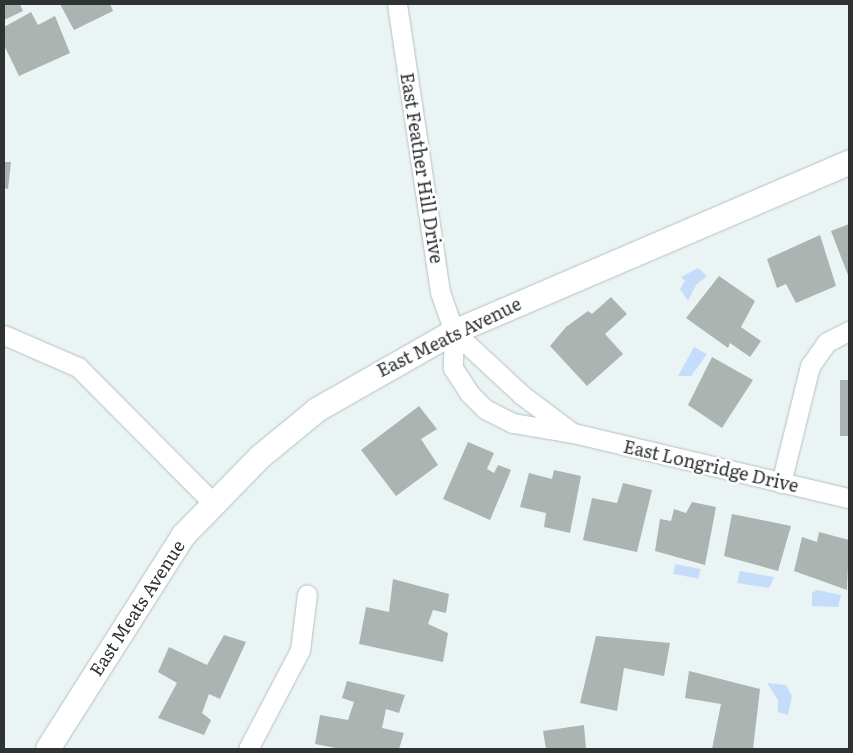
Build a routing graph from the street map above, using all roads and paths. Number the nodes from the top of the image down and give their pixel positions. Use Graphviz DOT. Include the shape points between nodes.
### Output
graph roads {
  1 [pos="397,4"];
  2 [pos="849,164"];
  3 [pos="849,331"];
  4 [pos="454,332"];
  5 [pos="4,335"];
  6 [pos="572,433"];
  7 [pos="781,483"];
  8 [pos="849,498"];
  9 [pos="212,502"];
  10 [pos="307,594"];
  11 [pos="48,749"];
  12 [pos="248,749"];
  1 -- 4 [label="street, East Feather Hill Drive" via="440,292"];
  2 -- 4 [label="street, East Meats Avenue"];
  3 -- 7 [label="street" via="827,342 810,366"];
  4 -- 6 [label="street, East Longridge Drive" via="522,395"];
  4 -- 6 [label="street, East Longridge Drive" via="453,368 484,409 513,423"];
  4 -- 9 [label="street, East Meats Avenue" via="317,410"];
  5 -- 9 [label="street" via="78,367"];
  6 -- 7 [label="street, East Longridge Drive"];
  7 -- 8 [label="street, East Longridge Drive"];
  9 -- 11 [label="street, East Meats Avenue" via="162,564"];
  10 -- 12 [label="street" via="300,650"];
}
